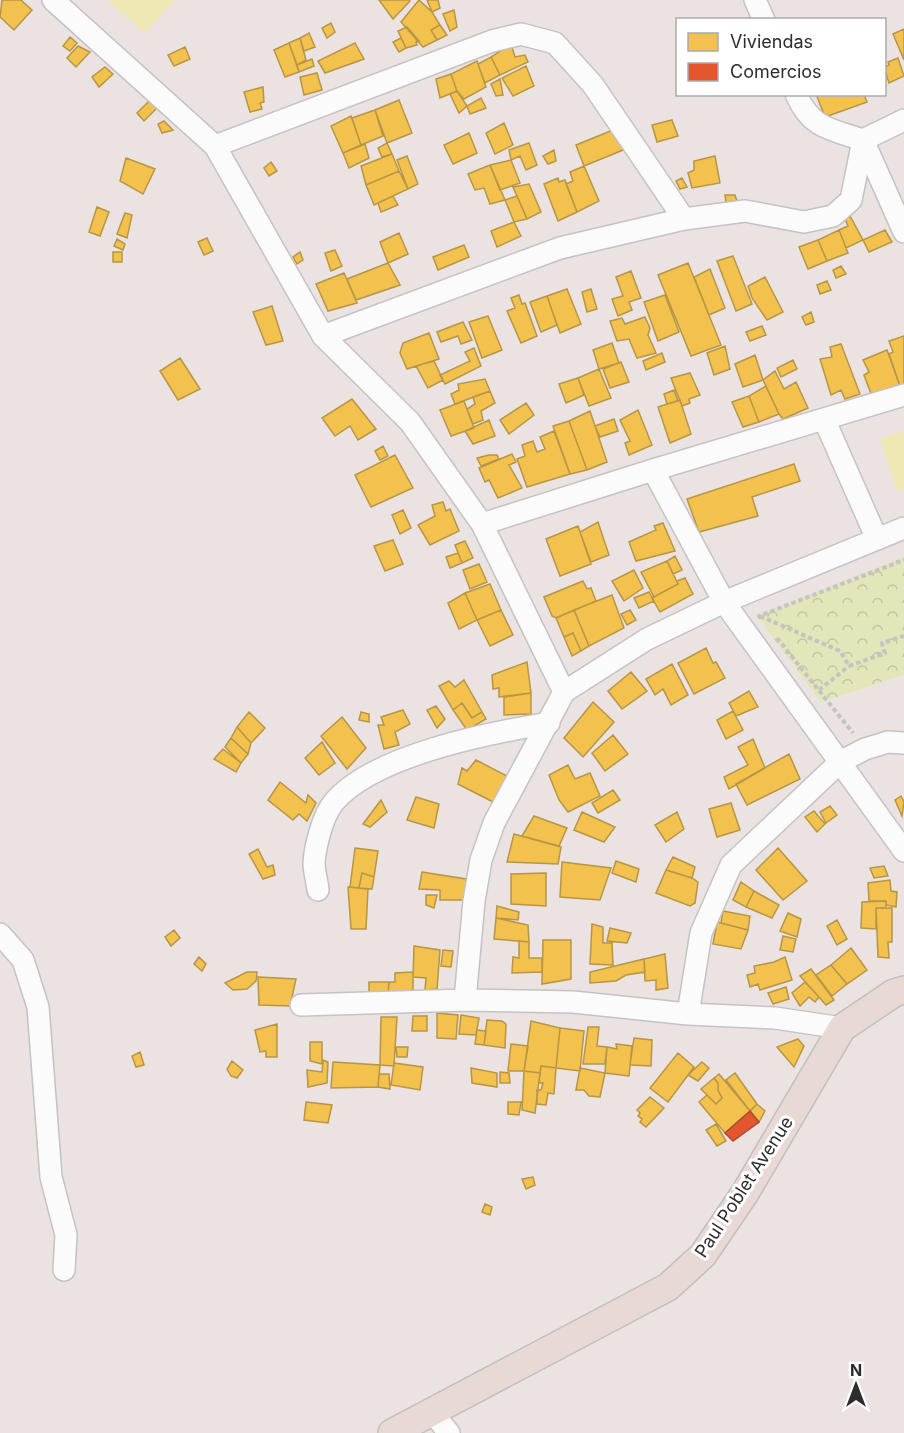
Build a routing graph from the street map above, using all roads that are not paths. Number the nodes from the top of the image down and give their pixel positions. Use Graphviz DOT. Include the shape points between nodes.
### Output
graph roads {
  1 [pos="53,0"];
  2 [pos="755,0"];
  3 [pos="763,18"];
  4 [pos="797,96"];
  5 [pos="904,120"];
  6 [pos="863,140"];
  7 [pos="216,146"];
  8 [pos="684,219"];
  9 [pos="904,232"];
  10 [pos="323,336"];
  11 [pos="904,395"];
  12 [pos="824,419"];
  13 [pos="653,470"];
  14 [pos="482,524"];
  15 [pos="904,528"];
  16 [pos="877,539"];
  17 [pos="724,602"];
  18 [pos="564,692"];
  19 [pos="549,723"];
  20 [pos="904,743"];
  21 [pos="840,762"];
  22 [pos="904,851"];
  23 [pos="318,890"];
  24 [pos="0,934"];
  25 [pos="901,986"];
  26 [pos="465,1000"];
  27 [pos="301,1005"];
  28 [pos="688,1014"];
  29 [pos="842,1028"];
  30 [pos="64,1270"];
  31 [pos="432,1412"];
  32 [pos="392,1433"];
  33 [pos="449,1433"];
  1 -- 7 [label="street"];
  2 -- 3 [label="street"];
  4 -- 6 [label="street" via="804,113 820,125"];
  5 -- 6 [label="street"];
  6 -- 8 [label="street" via="851,200 833,216 804,222 745,211"];
  6 -- 9 [label="street"];
  7 -- 8 [label="street" via="436,61 521,34 555,43 593,85"];
  7 -- 10 [label="street"];
  8 -- 10 [label="street" via="560,248"];
  10 -- 14 [label="street" via="410,422"];
  11 -- 12 [label="street"];
  12 -- 13 [label="street"];
  12 -- 16 [label="street"];
  13 -- 14 [label="street"];
  13 -- 17 [label="street"];
  14 -- 18 [label="street"];
  15 -- 16 [label="street"];
  16 -- 17 [label="street"];
  17 -- 18 [label="street" via="647,639"];
  17 -- 21 [label="street"];
  18 -- 19 [label="street"];
  19 -- 23 [label="street" via="490,732 400,761 354,783 332,804 320,834 314,863"];
  19 -- 26 [label="street" via="494,823 482,860"];
  20 -- 21 [label="street" via="888,742"];
  21 -- 22 [label="street"];
  21 -- 28 [label="street" via="731,865 701,933"];
  24 -- 30 [label="street" via="23,960 38,1007 51,1178 66,1235"];
  25 -- 29 [label="main road, Paul Poblet Avenue"];
  26 -- 27 [label="street"];
  26 -- 28 [label="street" via="573,1002"];
  28 -- 29 [label="street" via="775,1018"];
  29 -- 31 [label="main road, Paul Poblet Avenue" via="745,1193 687,1272 668,1287"];
  31 -- 32 [label="main road, Paul Poblet Avenue"];
  31 -- 33 [label="street"];
}
